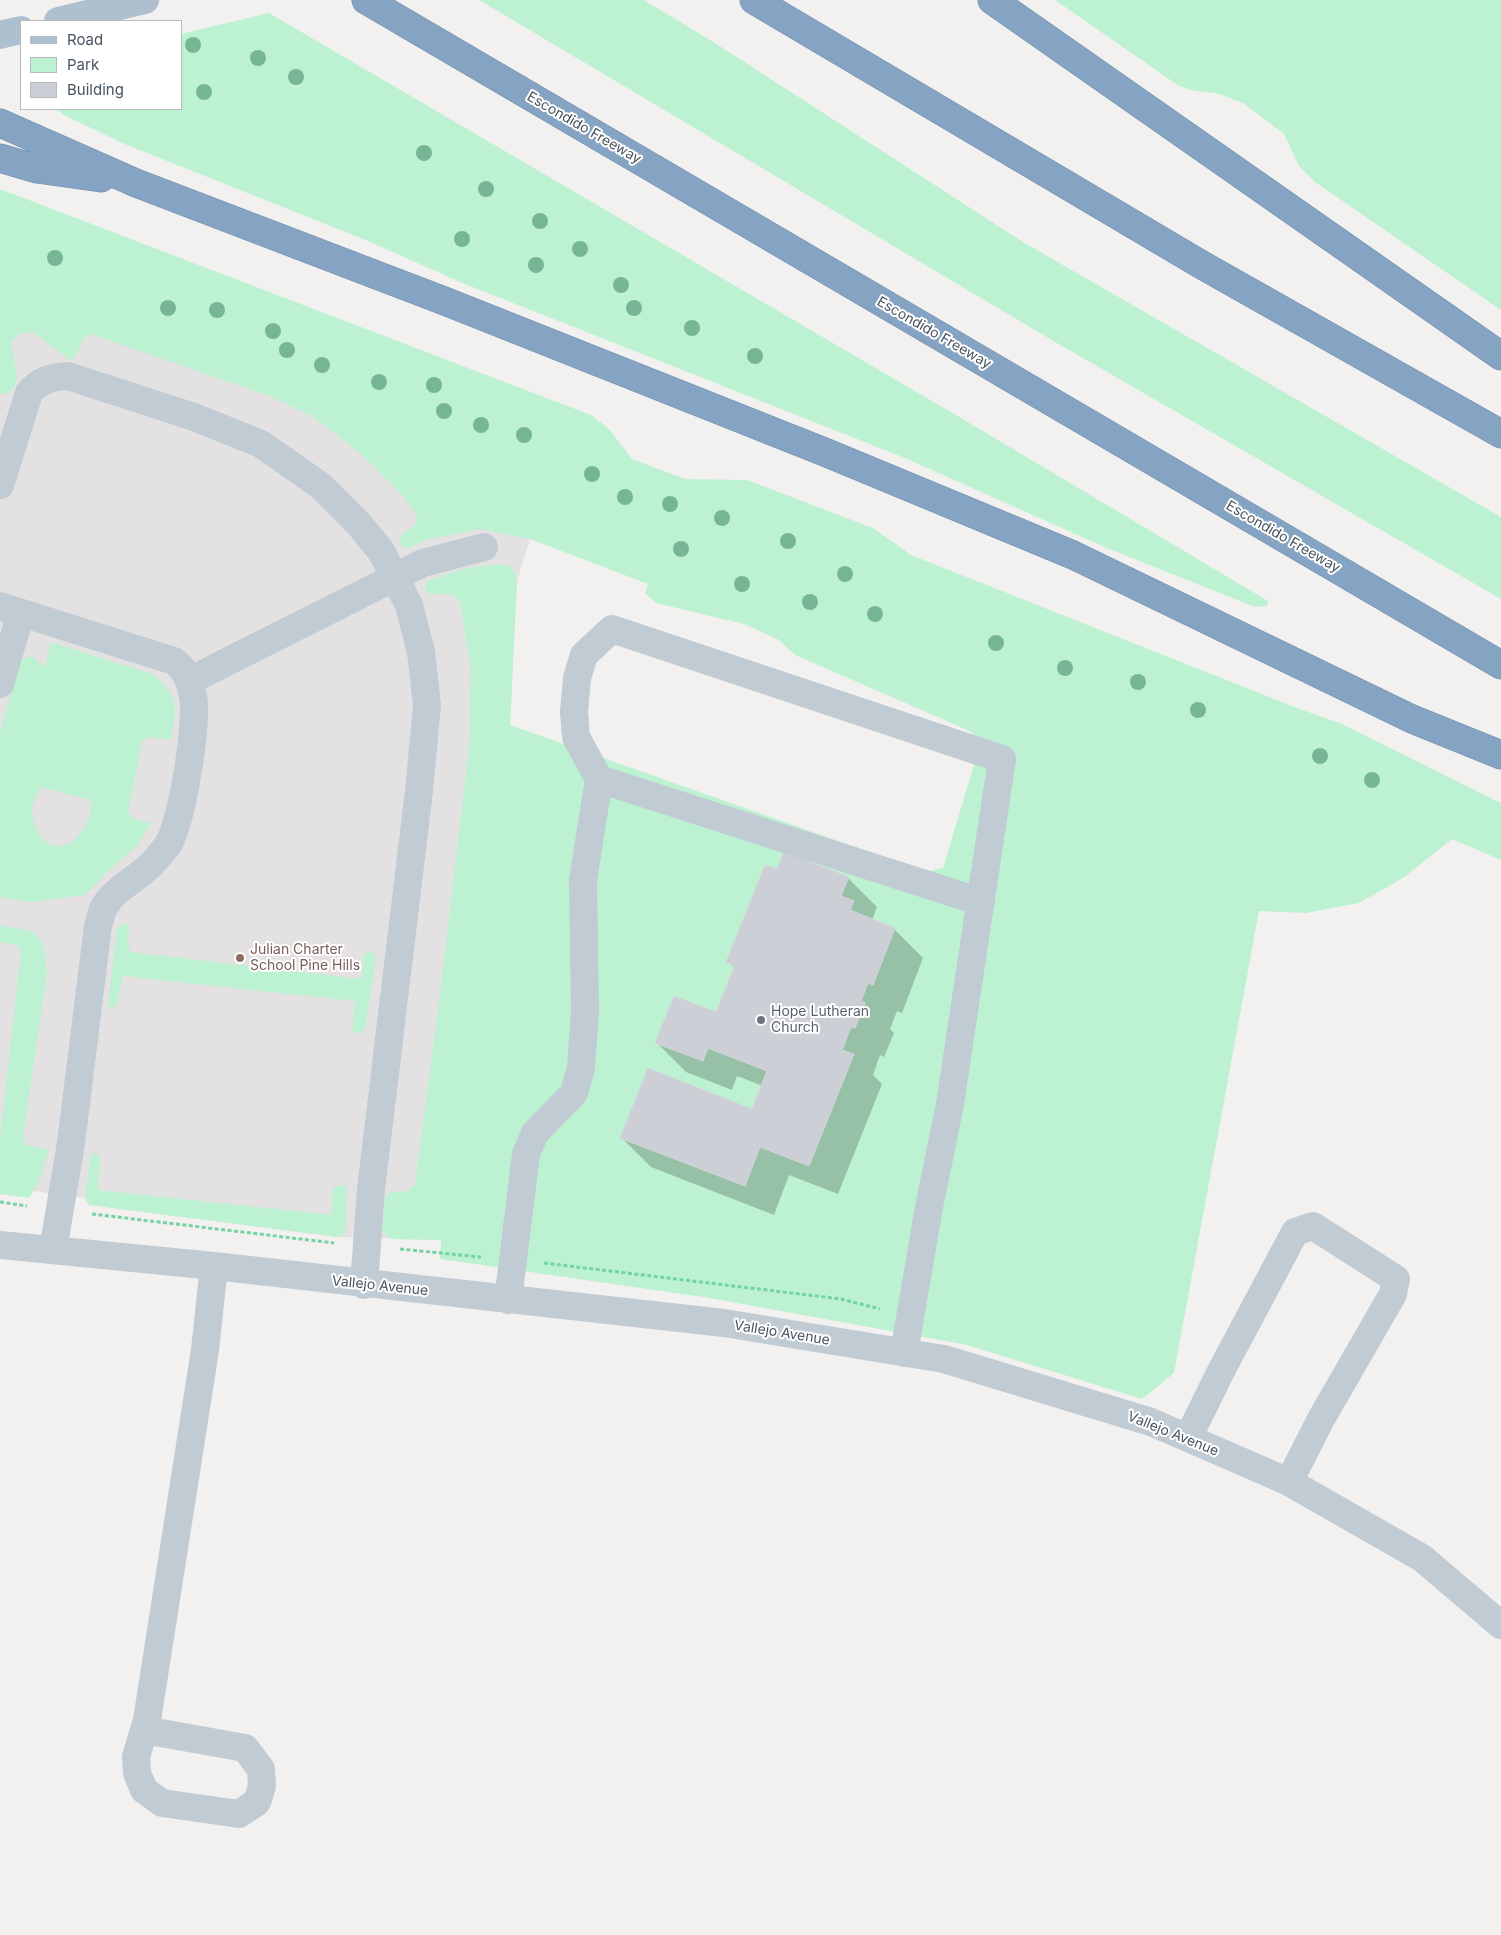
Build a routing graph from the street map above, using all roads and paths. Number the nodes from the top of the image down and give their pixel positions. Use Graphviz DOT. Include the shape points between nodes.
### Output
graph roads {
  1 [pos="145,0"];
  2 [pos="366,0"];
  3 [pos="754,0"];
  4 [pos="992,0"];
  5 [pos="62,20"];
  6 [pos="20,30"];
  7 [pos="0,35"];
  8 [pos="0,123"];
  9 [pos="0,158"];
  10 [pos="136,183"];
  11 [pos="1501,356"];
  12 [pos="1501,434"];
  13 [pos="0,485"];
  14 [pos="484,547"];
  15 [pos="394,576"];
  16 [pos="10,610"];
  17 [pos="1501,665"];
  18 [pos="189,681"];
  19 [pos="0,684"];
  20 [pos="1501,756"];
  21 [pos="599,779"];
  22 [pos="981,902"];
  23 [pos="0,1202"];
  24 [pos="60,1210"];
  25 [pos="0,1245"];
  26 [pos="367,1248"];
  27 [pos="53,1250"];
  28 [pos="513,1262"];
  29 [pos="214,1266"];
  30 [pos="364,1284"];
  31 [pos="508,1300"];
  32 [pos="909,1322"];
  33 [pos="904,1353"];
  34 [pos="1188,1438"];
  35 [pos="1289,1482"];
  36 [pos="1501,1625"];
  37 [pos="144,1730"];
  1 -- 5 [label="main road"];
  2 -- 17 [label="highway, Escondido Freeway"];
  3 -- 12 [label="highway" via="1202,264"];
  4 -- 11 [label="highway"];
  6 -- 7 [label="main road"];
  8 -- 10 [label="highway"];
  9 -- 10 [label="highway" via="37,169"];
  10 -- 20 [label="highway" via="743,419 1064,552 1412,719"];
  13 -- 15 [label="street" via="29,393 52,377 68,376 194,417 261,444 321,486 346,510 380,551"];
  14 -- 15 [label="street" via="423,563"];
  15 -- 18 [label="street"];
  15 -- 26 [label="street" via="409,606 421,652 427,705 371,1189"];
  16 -- 18 [label="street" via="174,661 183,667"];
  16 -- 19 [label="street"];
  18 -- 24 [label="street" via="194,697 194,717 176,827 168,845 146,870 120,890 104,908 98,926"];
  21 -- 22 [label="street"];
  21 -- 22 [label="street" via="576,737 574,712 577,678 584,655 612,629 1002,759"];
  21 -- 28 [label="street" via="583,880 585,1011 581,1068 574,1093 535,1133 526,1154"];
  22 -- 32 [label="street" via="950,1104"];
  23 -- 24 [label="path"];
  24 -- 26 [label="path"];
  24 -- 27 [label="street"];
  25 -- 27 [label="street, Vallejo Avenue"];
  26 -- 28 [label="path" via="441,1252"];
  26 -- 30 [label="street"];
  27 -- 29 [label="street, Vallejo Avenue"];
  28 -- 31 [label="street"];
  28 -- 32 [label="path" via="556,1264 841,1299 874,1306"];
  29 -- 30 [label="street, Vallejo Avenue"];
  29 -- 37 [label="street" via="204,1350"];
  30 -- 31 [label="street, Vallejo Avenue"];
  31 -- 33 [label="street, Vallejo Avenue" via="724,1323"];
  32 -- 33 [label="street"];
  33 -- 34 [label="street, Vallejo Avenue" via="953,1362 1151,1422"];
  34 -- 35 [label="street, Vallejo Avenue"];
  34 -- 35 [label="street" via="1295,1232 1313,1226 1396,1279 1393,1294"];
  35 -- 36 [label="street, Vallejo Avenue" via="1422,1558"];
  37 -- 37 [label="street" via="136,1757 137,1773 144,1790 162,1803 239,1814 256,1802 262,1786 261,1769 245,1748"];
}
